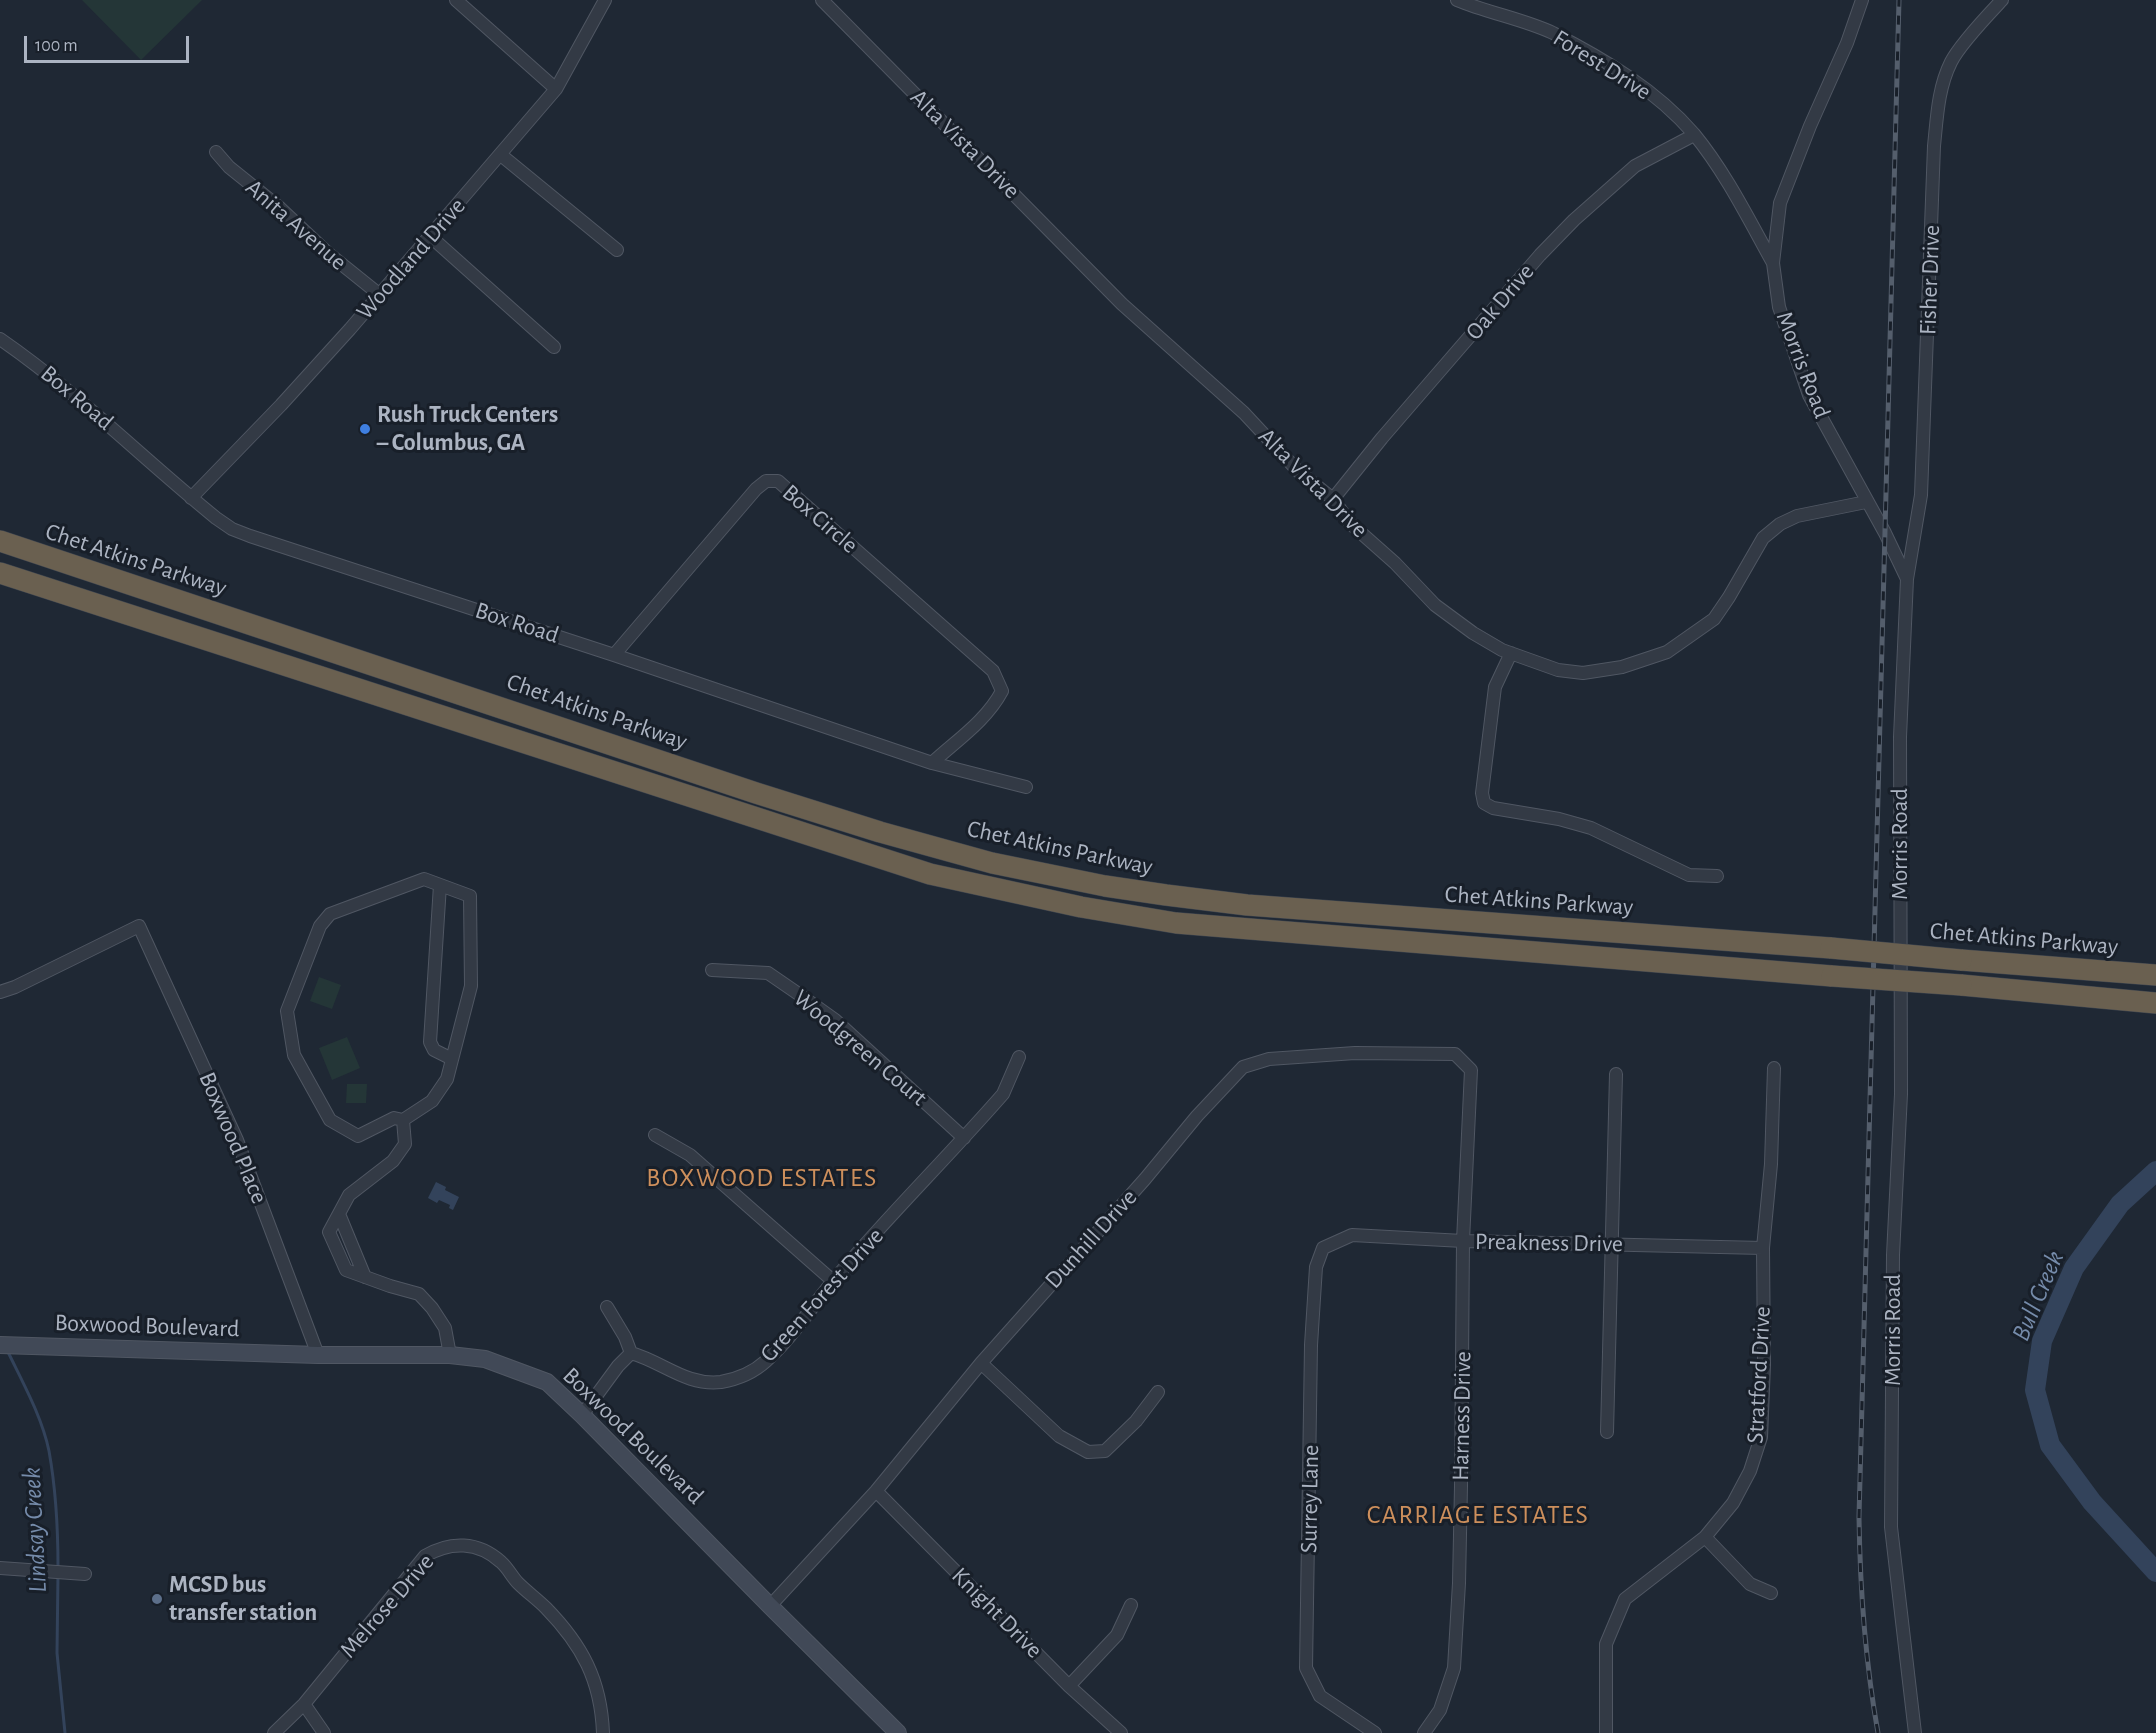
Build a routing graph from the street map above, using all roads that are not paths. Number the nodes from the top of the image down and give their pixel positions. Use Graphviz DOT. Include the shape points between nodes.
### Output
graph roads {
  1 [pos="456,0"];
  2 [pos="605,0"];
  3 [pos="822,0"];
  4 [pos="1457,0"];
  5 [pos="1862,0"];
  6 [pos="2002,0"];
  7 [pos="556,89"];
  8 [pos="1694,135"];
  9 [pos="216,152"];
  10 [pos="501,155"];
  11 [pos="431,237"];
  12 [pos="616,250"];
  13 [pos="1773,263"];
  14 [pos="380,295"];
  15 [pos="0,339"];
  16 [pos="554,347"];
  17 [pos="191,498"];
  18 [pos="1333,499"];
  19 [pos="1866,502"];
  20 [pos="0,533"];
  21 [pos="0,541"];
  22 [pos="90,572"];
  23 [pos="0,575"];
  24 [pos="1907,579"];
  25 [pos="1511,653"];
  26 [pos="614,655"];
  27 [pos="932,763"];
  28 [pos="1026,787"];
  29 [pos="1717,876"];
  30 [pos="440,885"];
  31 [pos="712,970"];
  32 [pos="2156,975"];
  33 [pos="0,992"];
  34 [pos="2156,1003"];
  35 [pos="1019,1058"];
  36 [pos="452,1059"];
  37 [pos="1774,1068"];
  38 [pos="1616,1074"];
  39 [pos="1470,1092"];
  40 [pos="403,1120"];
  41 [pos="655,1135"];
  42 [pos="964,1138"];
  43 [pos="339,1214"];
  44 [pos="1462,1241"];
  45 [pos="350,1242"];
  46 [pos="1337,1242"];
  47 [pos="1613,1244"];
  48 [pos="336,1248"];
  49 [pos="1763,1248"];
  50 [pos="365,1277"];
  51 [pos="833,1281"];
  52 [pos="607,1307"];
  53 [pos="0,1345"];
  54 [pos="631,1353"];
  55 [pos="318,1355"];
  56 [pos="450,1355"];
  57 [pos="981,1363"];
  58 [pos="1158,1392"];
  59 [pos="582,1414"];
  60 [pos="1607,1432"];
  61 [pos="876,1491"];
  62 [pos="1705,1537"];
  63 [pos="0,1568"];
  64 [pos="85,1574"];
  65 [pos="1771,1593"];
  66 [pos="1131,1605"];
  67 [pos="770,1606"];
  68 [pos="1070,1686"];
  69 [pos="304,1704"];
  70 [pos="274,1733"];
  71 [pos="324,1733"];
  72 [pos="603,1733"];
  73 [pos="898,1733"];
  74 [pos="1121,1733"];
  75 [pos="1375,1733"];
  76 [pos="1424,1733"];
  77 [pos="1606,1733"];
  78 [pos="1914,1733"];
  1 -- 7 [label="street"];
  2 -- 7 [label="street, Woodland Drive"];
  3 -- 18 [label="street, Alta Vista Drive" via="1122,304 1244,413 1298,471"];
  4 -- 8 [label="street, Forest Drive" via="1551,33 1624,73"];
  5 -- 13 [label="street, Morris Road" via="1780,203"];
  6 -- 24 [label="street, Fisher Drive" via="1951,61 1938,108 1921,495"];
  7 -- 10 [label="street, Woodland Drive"];
  8 -- 13 [label="street, Forest Drive" via="1732,190"];
  8 -- 18 [label="street, Oak Drive" via="1635,166 1539,255"];
  9 -- 14 [label="street, Anita Avenue"];
  10 -- 11 [label="street, Woodland Drive"];
  10 -- 12 [label="street"];
  11 -- 14 [label="street, Woodland Drive"];
  11 -- 16 [label="street"];
  13 -- 19 [label="street, Morris Road" via="1779,307 1809,395"];
  14 -- 17 [label="street, Woodland Drive"];
  15 -- 17 [label="street, Box Road" via="73,394"];
  17 -- 26 [label="street, Box Road" via="232,529 248,536"];
  18 -- 25 [label="street, Alta Vista Drive" via="1351,524 1435,605 1473,633"];
  19 -- 24 [label="street, Morris Road"];
  19 -- 25 [label="street, Alta Vista Drive" via="1797,516 1780,524 1763,538 1714,619 1667,652 1622,667 1583,673 1558,670"];
  20 -- 22 [label="highway"];
  21 -- 22 [label="highway, Chet Atkins Parkway"];
  22 -- 32 [label="highway, Chet Atkins Parkway, bridge" via="880,832 992,862 1105,886 1247,905"];
  23 -- 34 [label="highway, Chet Atkins Parkway, bridge" via="930,874 1081,907 1176,923"];
  24 -- 78 [label="street, Morris Road" via="1900,737 1901,1094 1893,1255 1891,1527"];
  25 -- 29 [label="street" via="1495,687 1484,803 1591,828 1689,875"];
  26 -- 27 [label="street, Box Road"];
  26 -- 27 [label="street, Box Circle" via="756,489 766,481 778,481 993,671 1002,691 994,707"];
  27 -- 28 [label="street, Box Road"];
  30 -- 36 [label="street" via="430,1042 434,1050"];
  30 -- 36 [label="street" via="470,896 471,986"];
  30 -- 40 [label="street" via="424,879 330,914 320,926 287,1011 294,1055 330,1120 358,1136 394,1118"];
  31 -- 42 [label="street, Woodgreen Court" via="768,973 834,1020"];
  33 -- 55 [label="street, Boxwood Place" via="139,926 237,1140"];
  35 -- 42 [label="street, Green Forest Drive" via="1003,1094"];
  36 -- 40 [label="street" via="447,1079 432,1101"];
  37 -- 49 [label="street, Stratford Drive"];
  38 -- 47 [label="street"];
  39 -- 44 [label="street, Harness Drive"];
  39 -- 57 [label="street, Dunhill Drive" via="1471,1070 1455,1054 1356,1053 1269,1059 1243,1067"];
  40 -- 43 [label="street" via="405,1144 393,1161 349,1195"];
  41 -- 51 [label="street" via="690,1155"];
  42 -- 51 [label="street, Green Forest Drive"];
  43 -- 45 [label="street"];
  43 -- 48 [label="street" via="329,1232"];
  44 -- 46 [label="street, Preakness Drive" via="1352,1236"];
  44 -- 47 [label="street, Preakness Drive"];
  44 -- 76 [label="street, Harness Drive" via="1459,1583 1454,1668 1440,1710"];
  45 -- 48 [label="street"];
  45 -- 50 [label="street"];
  46 -- 75 [label="street, Surrey Lane" via="1323,1248 1316,1267 1311,1345 1306,1668 1320,1696"];
  47 -- 49 [label="street, Preakness Drive"];
  47 -- 60 [label="street"];
  48 -- 50 [label="street" via="346,1270"];
  49 -- 62 [label="street, Stratford Drive" via="1761,1437 1734,1503"];
  50 -- 56 [label="street" via="419,1294 445,1328"];
  51 -- 54 [label="street, Green Forest Drive" via="788,1339 766,1361 738,1378 706,1383"];
  52 -- 54 [label="street"];
  53 -- 55 [label="street, Boxwood Boulevard"];
  54 -- 59 [label="street"];
  55 -- 56 [label="street, Boxwood Boulevard"];
  56 -- 59 [label="street, Boxwood Boulevard" via="485,1359 547,1382"];
  57 -- 58 [label="street" via="1059,1436 1088,1452 1105,1451 1136,1421"];
  57 -- 61 [label="street, Dunhill Drive"];
  59 -- 67 [label="street, Boxwood Boulevard"];
  61 -- 67 [label="street, Dunhill Drive"];
  61 -- 68 [label="street, Knight Drive"];
  62 -- 65 [label="street" via="1750,1584"];
  62 -- 77 [label="street, Stratford Drive" via="1626,1599 1606,1644"];
  63 -- 64 [label="street"];
  66 -- 68 [label="street" via="1117,1635"];
  67 -- 73 [label="street, Boxwood Boulevard"];
  68 -- 74 [label="street, Knight Drive"];
  69 -- 70 [label="street, Melrose Drive"];
  69 -- 71 [label="street"];
  69 -- 72 [label="street, Melrose Drive" via="425,1556 455,1544 472,1547 501,1562 566,1631 598,1688"];
}
